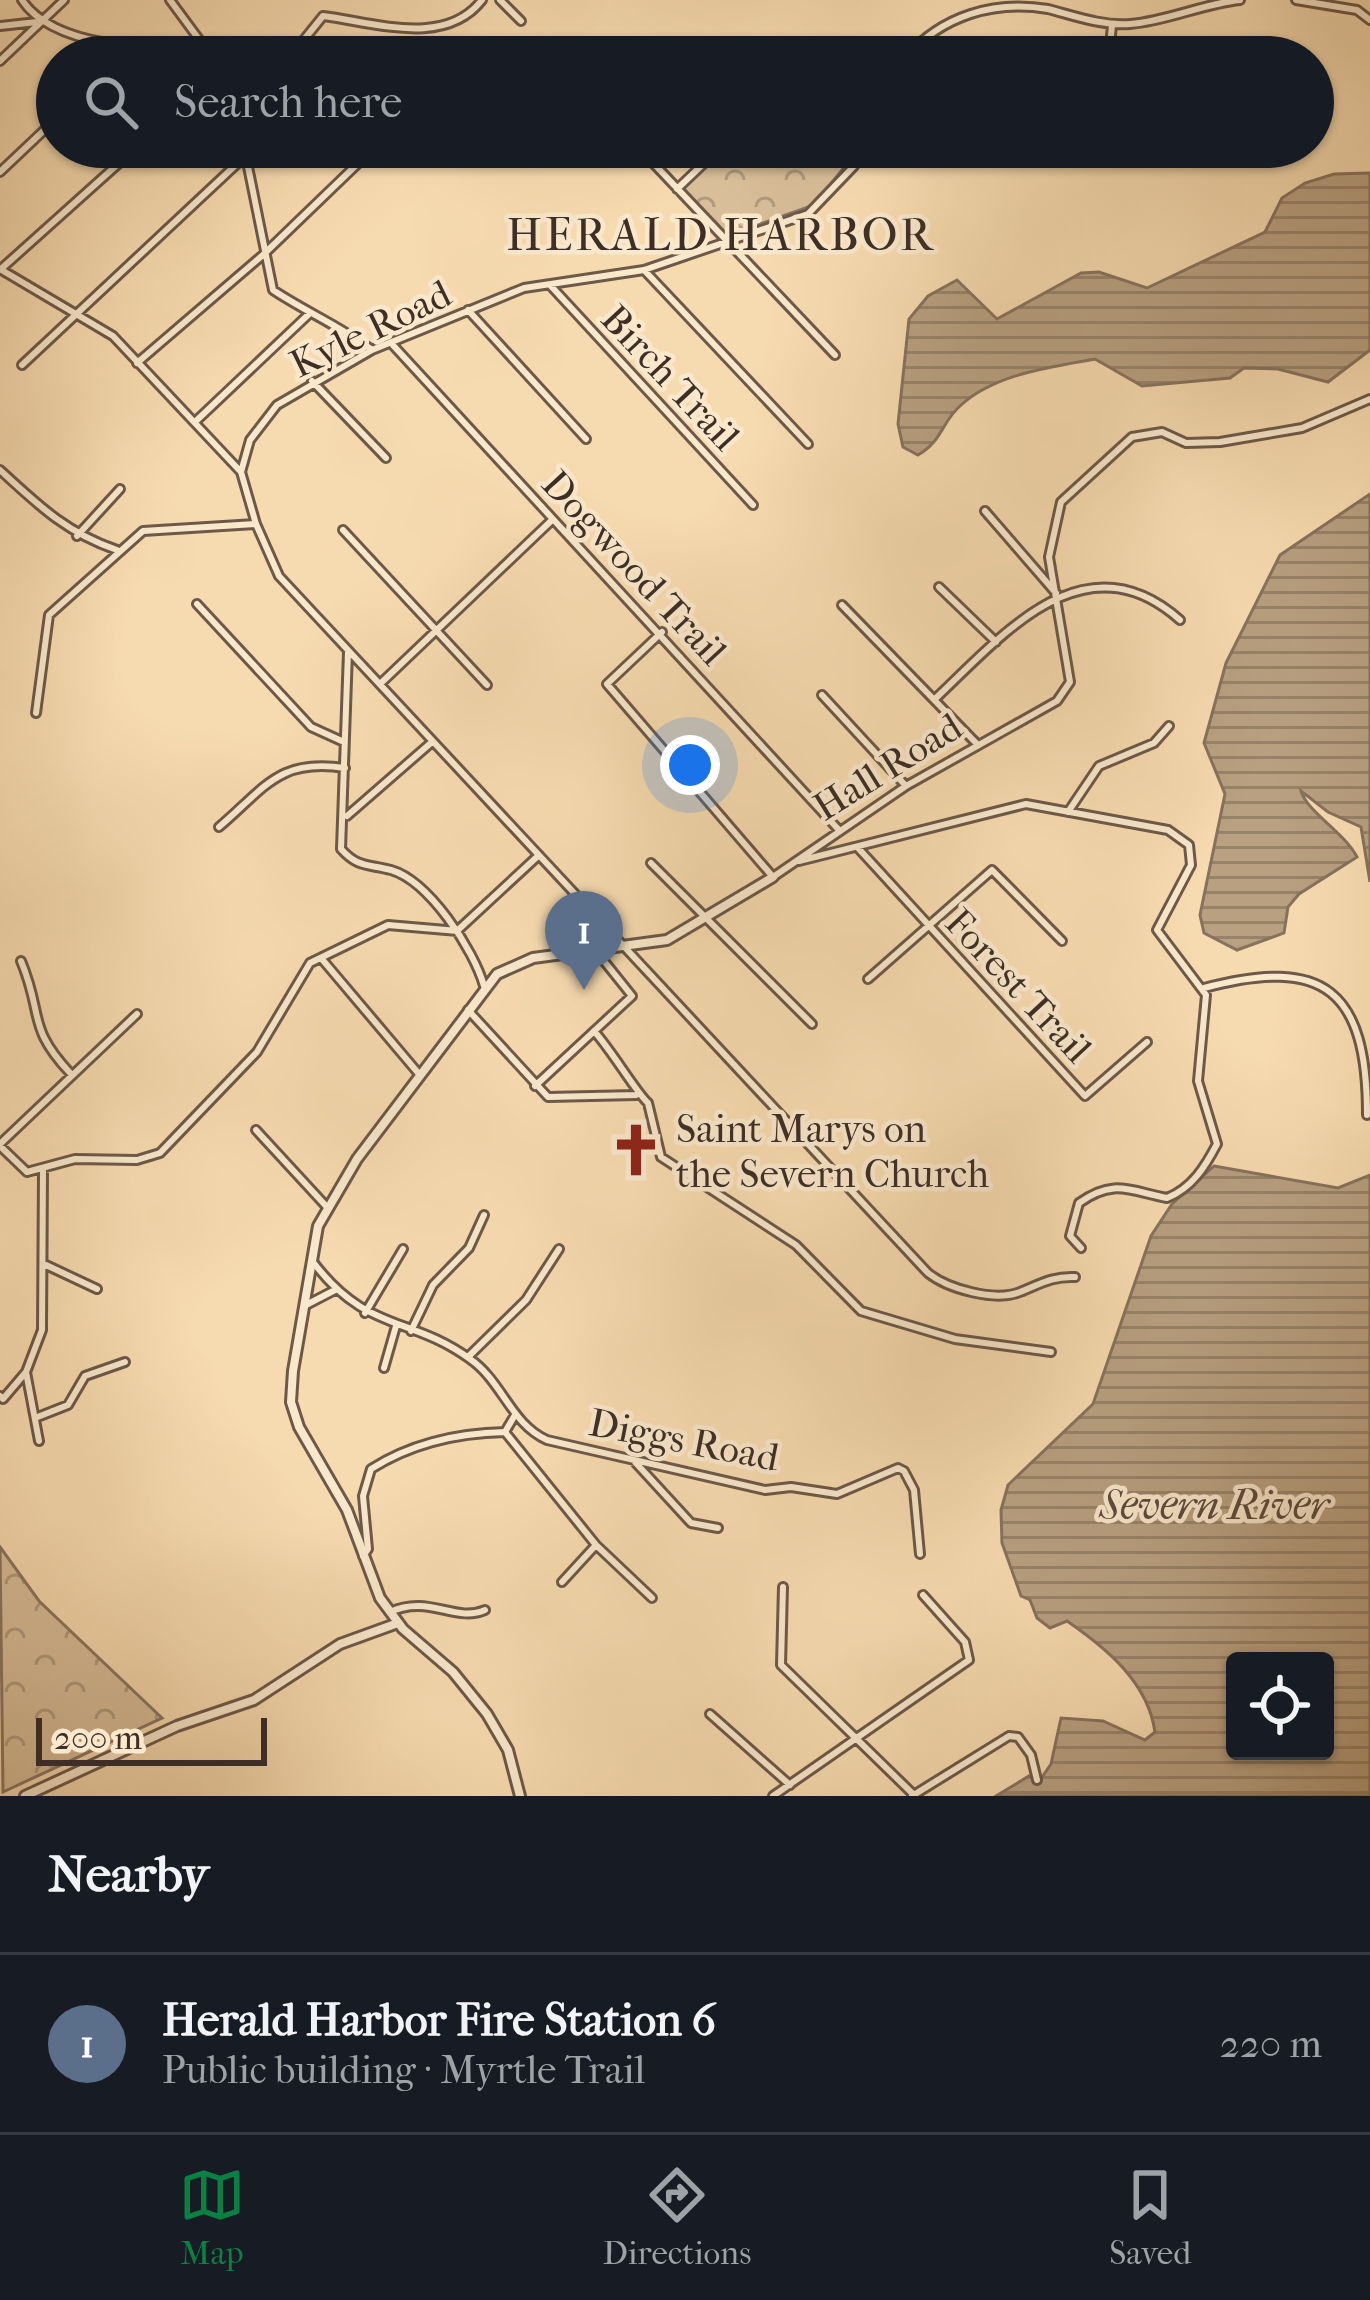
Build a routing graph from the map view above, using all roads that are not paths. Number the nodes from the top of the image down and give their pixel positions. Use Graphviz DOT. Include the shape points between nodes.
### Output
graph roads {
  1 [pos="22,0"];
  2 [pos="64,0"];
  3 [pos="170,0"];
  4 [pos="482,0"];
  5 [pos="500,0"];
  6 [pos="1240,0"];
  7 [pos="1296,0"];
  8 [pos="1356,0"];
  9 [pos="1357,10"];
  10 [pos="1370,20"];
  11 [pos="521,21"];
  12 [pos="41,22"];
  13 [pos="1112,24"];
  14 [pos="0,26"];
  15 [pos="87,36"];
  16 [pos="196,36"];
  17 [pos="307,36"];
  18 [pos="929,36"];
  19 [pos="1111,36"];
  20 [pos="0,61"];
  21 [pos="36,138"];
  22 [pos="113,168"];
  23 [pos="228,168"];
  24 [pos="247,168"];
  25 [pos="353,168"];
  26 [pos="657,168"];
  27 [pos="698,168"];
  28 [pos="852,168"];
  29 [pos="0,172"];
  30 [pos="676,189"];
  31 [pos="726,242"];
  32 [pos="264,254"];
  33 [pos="0,269"];
  34 [pos="644,270"];
  35 [pos="550,285"];
  36 [pos="468,310"];
  37 [pos="309,314"];
  38 [pos="76,316"];
  39 [pos="392,343"];
  40 [pos="372,350"];
  41 [pos="835,355"];
  42 [pos="136,363"];
  43 [pos="22,365"];
  44 [pos="312,381"];
  45 [pos="1370,399"];
  46 [pos="196,421"];
  47 [pos="586,440"];
  48 [pos="808,444"];
  49 [pos="386,458"];
  50 [pos="0,470"];
  51 [pos="241,472"];
  52 [pos="120,489"];
  53 [pos="753,505"];
  54 [pos="985,511"];
  55 [pos="553,520"];
  56 [pos="256,524"];
  57 [pos="343,530"];
  58 [pos="77,536"];
  59 [pos="117,550"];
  60 [pos="939,587"];
  61 [pos="1059,596"];
  62 [pos="197,604"];
  63 [pos="842,605"];
  64 [pos="1180,620"];
  65 [pos="433,629"];
  66 [pos="662,632"];
  67 [pos="996,642"];
  68 [pos="348,652"];
  69 [pos="380,684"];
  70 [pos="488,686"];
  71 [pos="822,695"];
  72 [pos="935,699"];
  73 [pos="36,712"];
  74 [pos="1168,726"];
  75 [pos="344,742"];
  76 [pos="432,742"];
  77 [pos="977,745"];
  78 [pos="345,768"];
  79 [pos="906,786"];
  80 [pos="1067,812"];
  81 [pos="344,818"];
  82 [pos="219,827"];
  83 [pos="838,829"];
  84 [pos="859,849"];
  85 [pos="539,855"];
  86 [pos="796,860"];
  87 [pos="651,862"];
  88 [pos="773,877"];
  89 [pos="706,920"];
  90 [pos="926,924"];
  91 [pos="458,931"];
  92 [pos="1062,941"];
  93 [pos="625,948"];
  94 [pos="596,951"];
  95 [pos="321,958"];
  96 [pos="21,962"];
  97 [pos="868,979"];
  98 [pos="1203,988"];
  99 [pos="481,989"];
  100 [pos="466,1009"];
  101 [pos="137,1014"];
  102 [pos="812,1024"];
  103 [pos="594,1031"];
  104 [pos="1147,1042"];
  105 [pos="419,1074"];
  106 [pos="72,1075"];
  107 [pos="535,1086"];
  108 [pos="636,1095"];
  109 [pos="1367,1114"];
  110 [pos="256,1130"];
  111 [pos="0,1145"];
  112 [pos="43,1170"];
  113 [pos="326,1206"];
  114 [pos="484,1215"];
  115 [pos="1081,1248"];
  116 [pos="403,1249"];
  117 [pos="559,1250"];
  118 [pos="311,1260"];
  119 [pos="46,1265"];
  120 [pos="1075,1277"];
  121 [pos="97,1289"];
  122 [pos="335,1291"];
  123 [pos="303,1306"];
  124 [pos="365,1313"];
  125 [pos="396,1326"];
  126 [pos="411,1331"];
  127 [pos="1051,1352"];
  128 [pos="468,1357"];
  129 [pos="125,1362"];
  130 [pos="384,1368"];
  131 [pos="26,1372"];
  132 [pos="0,1396"];
  133 [pos="515,1415"];
  134 [pos="35,1418"];
  135 [pos="505,1432"];
  136 [pos="39,1441"];
  137 [pos="632,1459"];
  138 [pos="718,1528"];
  139 [pos="596,1545"];
  140 [pos="920,1554"];
  141 [pos="363,1556"];
  142 [pos="562,1582"];
  143 [pos="783,1587"];
  144 [pos="923,1595"];
  145 [pos="652,1598"];
  146 [pos="485,1610"];
  147 [pos="390,1612"];
  148 [pos="398,1623"];
  149 [pos="710,1714"];
  150 [pos="858,1740"];
  151 [pos="1037,1780"];
  152 [pos="790,1785"];
  153 [pos="26,1796"];
  154 [pos="520,1796"];
  155 [pos="773,1796"];
  156 [pos="913,1796"];
  1 -- 12 [label="street"];
  2 -- 12 [label="street"];
  3 -- 16 [label="street"];
  4 -- 17 [label="street" via="461,20 395,30 323,16"];
  5 -- 11 [label="street"];
  6 -- 13 [label="street"];
  7 -- 9 [label="street"];
  8 -- 9 [label="street"];
  9 -- 10 [label="street"];
  12 -- 14 [label="street"];
  12 -- 15 [label="street"];
  12 -- 20 [label="street"];
  13 -- 18 [label="street" via="995,7"];
  13 -- 19 [label="street"];
  21 -- 29 [label="street"];
  22 -- 33 [label="street"];
  23 -- 38 [label="street"];
  24 -- 32 [label="street"];
  25 -- 32 [label="street"];
  26 -- 30 [label="street"];
  27 -- 30 [label="street"];
  28 -- 31 [label="street, Kyle Road" via="808,214"];
  30 -- 31 [label="street"];
  31 -- 34 [label="street, Kyle Road"];
  31 -- 41 [label="street"];
  32 -- 37 [label="street" via="273,290"];
  32 -- 42 [label="street"];
  33 -- 38 [label="street"];
  34 -- 35 [label="street, Kyle Road"];
  34 -- 48 [label="street"];
  35 -- 36 [label="street, Kyle Road"];
  35 -- 53 [label="street, Birch Trail"];
  36 -- 39 [label="street, Kyle Road"];
  36 -- 47 [label="street"];
  37 -- 40 [label="street"];
  37 -- 46 [label="street"];
  38 -- 42 [label="street" via="112,336"];
  38 -- 43 [label="street"];
  39 -- 40 [label="street, Kyle Road"];
  39 -- 55 [label="street, Dogwood Trail"];
  40 -- 44 [label="street, Kyle Road"];
  42 -- 46 [label="street"];
  44 -- 49 [label="street"];
  44 -- 51 [label="street, Kyle Road" via="277,405 250,440"];
  45 -- 61 [label="street, Hall Road" via="1302,428 1220,442 1186,443 1162,432 1132,437 1061,502 1049,557"];
  46 -- 51 [label="street"];
  50 -- 58 [label="street"];
  51 -- 56 [label="street"];
  52 -- 58 [label="street"];
  54 -- 61 [label="street"];
  55 -- 65 [label="street"];
  55 -- 66 [label="street, Dogwood Trail"];
  56 -- 59 [label="street" via="143,531"];
  56 -- 68 [label="street" via="279,576"];
  57 -- 65 [label="street"];
  58 -- 59 [label="street"];
  59 -- 73 [label="street" via="49,615"];
  60 -- 67 [label="street"];
  61 -- 64 [label="street" via="1127,592"];
  61 -- 67 [label="street" via="1032,608"];
  61 -- 77 [label="street, Hall Road" via="1070,682 1058,700"];
  62 -- 75 [label="street" via="311,728"];
  63 -- 72 [label="street"];
  65 -- 69 [label="street"];
  65 -- 70 [label="street"];
  66 -- 83 [label="street, Dogwood Trail"];
  66 -- 88 [label="street" via="607,684"];
  67 -- 72 [label="street"];
  68 -- 69 [label="street"];
  68 -- 75 [label="street"];
  69 -- 76 [label="street"];
  71 -- 79 [label="street"];
  72 -- 77 [label="street"];
  74 -- 80 [label="street" via="1154,743 1099,766"];
  75 -- 78 [label="street"];
  76 -- 81 [label="street"];
  76 -- 85 [label="street"];
  77 -- 79 [label="street, Hall Road"];
  78 -- 81 [label="street"];
  78 -- 82 [label="street" via="304,763 284,772"];
  79 -- 83 [label="street, Hall Road"];
  80 -- 84 [label="street" via="995,808"];
  80 -- 98 [label="street" via="1168,830 1185,841 1193,860 1158,935"];
  81 -- 91 [label="street" via="337,836 355,864 394,871"];
  83 -- 86 [label="street, Hall Road"];
  84 -- 86 [label="street"];
  84 -- 90 [label="street, Forest Trail"];
  85 -- 91 [label="street"];
  85 -- 93 [label="street"];
  86 -- 88 [label="street, Hall Road"];
  87 -- 89 [label="street"];
  88 -- 89 [label="street, Hall Road"];
  89 -- 93 [label="street, Hall Road" via="667,940"];
  89 -- 102 [label="street"];
  90 -- 92 [label="street" via="992,870"];
  90 -- 97 [label="street"];
  90 -- 104 [label="street, Forest Trail" via="1085,1096"];
  91 -- 95 [label="street" via="388,925"];
  91 -- 99 [label="street" via="475,953"];
  93 -- 94 [label="street, Hall Road"];
  93 -- 120 [label="street" via="936,1280 1018,1294"];
  94 -- 99 [label="street, Hall Road" via="522,961"];
  94 -- 103 [label="street" via="632,996"];
  95 -- 105 [label="street"];
  95 -- 112 [label="street" via="297,978 257,1052 160,1153 75,1159"];
  96 -- 106 [label="street" via="43,1044"];
  98 -- 109 [label="street" via="1296,974 1324,984 1364,1043"];
  98 -- 115 [label="street" via="1198,1081 1217,1144 1178,1193 1111,1186 1079,1203 1070,1236"];
  99 -- 100 [label="street"];
  100 -- 105 [label="street"];
  100 -- 107 [label="street"];
  101 -- 106 [label="street"];
  103 -- 107 [label="street"];
  103 -- 108 [label="street" via="627,1068"];
  105 -- 113 [label="street"];
  106 -- 111 [label="street"];
  107 -- 108 [label="street" via="556,1099"];
  108 -- 127 [label="street" via="651,1108 662,1157 796,1245 861,1311 955,1339"];
  110 -- 113 [label="street"];
  111 -- 112 [label="street" via="18,1168"];
  112 -- 119 [label="street"];
  113 -- 118 [label="street"];
  114 -- 126 [label="street"];
  116 -- 124 [label="street"];
  117 -- 128 [label="street" via="526,1300"];
  118 -- 122 [label="street"];
  118 -- 123 [label="street"];
  119 -- 121 [label="street"];
  119 -- 131 [label="street" via="42,1330"];
  122 -- 123 [label="street"];
  122 -- 124 [label="street"];
  123 -- 141 [label="street" via="292,1402"];
  124 -- 125 [label="street"];
  125 -- 126 [label="street"];
  125 -- 130 [label="street"];
  126 -- 128 [label="street"];
  128 -- 133 [label="street"];
  129 -- 134 [label="street" via="85,1376 68,1405"];
  131 -- 132 [label="street"];
  131 -- 134 [label="street"];
  133 -- 135 [label="street"];
  133 -- 137 [label="street, Diggs Road" via="547,1440"];
  134 -- 136 [label="street"];
  135 -- 139 [label="street"];
  135 -- 141 [label="street" via="442,1438 378,1465 366,1478"];
  137 -- 138 [label="street" via="691,1523"];
  137 -- 140 [label="street, Diggs Road" via="755,1489 837,1494 898,1468 914,1490"];
  139 -- 142 [label="street"];
  139 -- 145 [label="street"];
  141 -- 147 [label="street"];
  143 -- 150 [label="street" via="782,1665"];
  144 -- 150 [label="street" via="965,1642 965,1664"];
  146 -- 147 [label="street" via="418,1602"];
  147 -- 148 [label="street"];
  148 -- 153 [label="street" via="340,1644 254,1700"];
  148 -- 154 [label="street" via="487,1714 508,1750"];
  149 -- 152 [label="street"];
  150 -- 152 [label="street"];
  150 -- 156 [label="street"];
  151 -- 156 [label="street" via="1031,1755 1009,1736"];
  152 -- 155 [label="street"];
}
